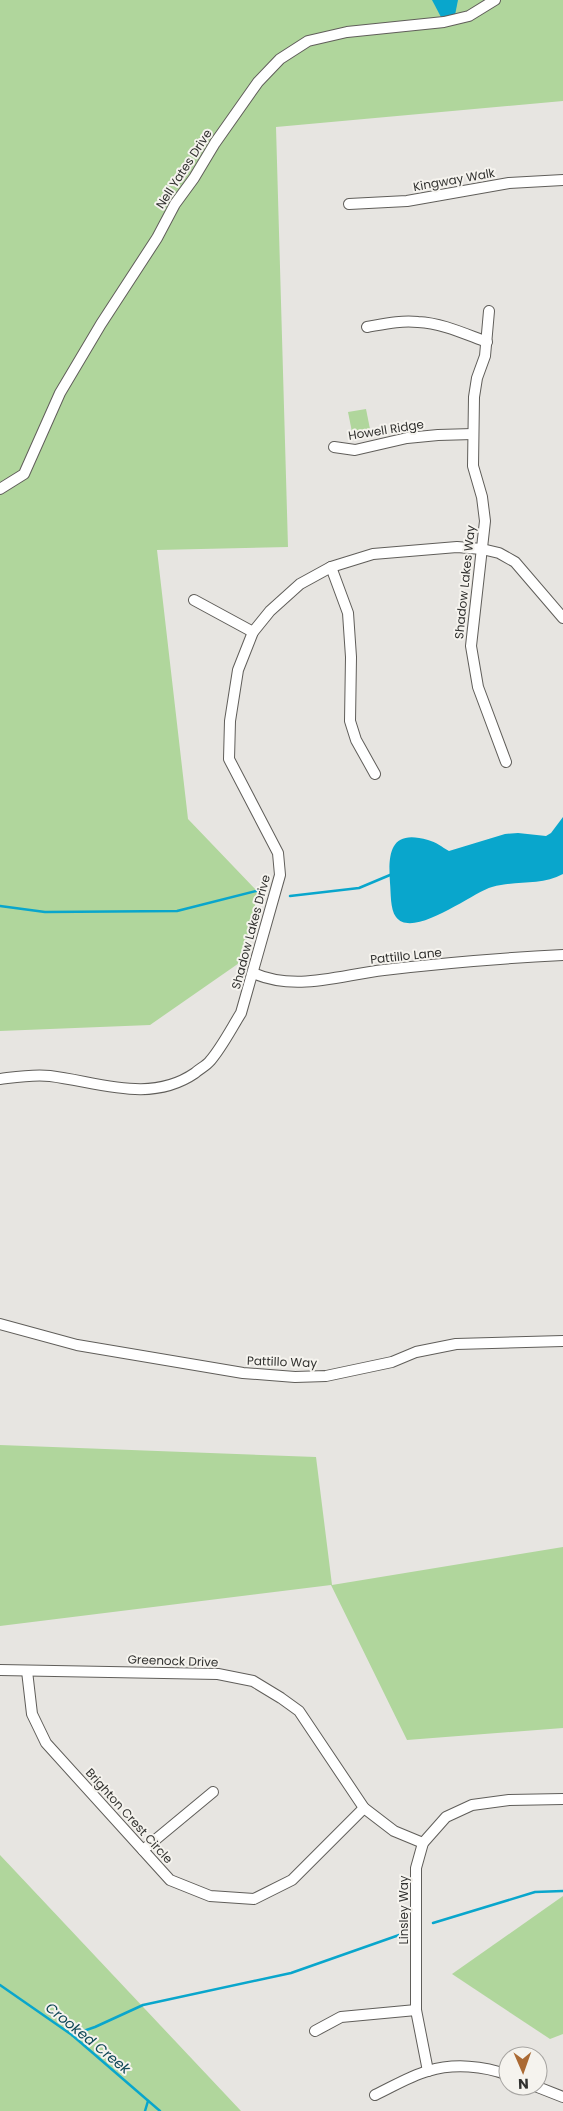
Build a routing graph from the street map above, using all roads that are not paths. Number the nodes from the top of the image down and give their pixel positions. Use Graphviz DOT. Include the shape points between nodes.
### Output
graph roads {
  1 [pos="496,0"];
  2 [pos="563,180"];
  3 [pos="349,204"];
  4 [pos="489,311"];
  5 [pos="367,327"];
  6 [pos="487,342"];
  7 [pos="473,434"];
  8 [pos="334,448"];
  9 [pos="0,489"];
  10 [pos="482,549"];
  11 [pos="331,567"];
  12 [pos="194,600"];
  13 [pos="563,618"];
  14 [pos="253,632"];
  15 [pos="506,762"];
  16 [pos="375,774"];
  17 [pos="563,955"];
  18 [pos="253,973"];
  19 [pos="0,1079"];
  20 [pos="0,1324"];
  21 [pos="563,1342"];
  22 [pos="0,1670"];
  23 [pos="27,1671"];
  24 [pos="213,1792"];
  25 [pos="563,1799"];
  26 [pos="364,1808"];
  27 [pos="423,1843"];
  28 [pos="143,1850"];
  29 [pos="416,2010"];
  30 [pos="315,2031"];
  31 [pos="428,2071"];
  32 [pos="498,2071"];
  33 [pos="548,2091"];
  34 [pos="375,2095"];
  35 [pos="563,2097"];
  1 -- 9 [label="street, Nell Yates Drive" via="469,16 444,22 347,32 308,41 280,58 258,82 215,143 101,324 60,393 24,474"];
  2 -- 3 [label="street, Kingway Walk" via="509,183 407,201"];
  4 -- 6 [label="street, Shadow Lakes Way"];
  5 -- 6 [label="street" via="419,322 449,328"];
  6 -- 7 [label="street, Shadow Lakes Way" via="477,378"];
  7 -- 8 [label="street, Howell Ridge" via="407,438 355,450"];
  7 -- 10 [label="street, Shadow Lakes Way" via="473,466 485,521"];
  10 -- 11 [label="street, Shadow Lakes Drive" via="457,547 373,554"];
  10 -- 13 [label="street, Shadow Lakes Drive" via="514,562"];
  10 -- 15 [label="street, Shadow Lakes Way" via="471,646 473,664 478,687"];
  11 -- 14 [label="street, Shadow Lakes Drive" via="300,584 270,611"];
  11 -- 16 [label="street" via="348,613 350,721 356,740"];
  12 -- 14 [label="street"];
  14 -- 18 [label="street, Shadow Lakes Drive" via="238,670 230,721 229,759 278,853 280,875"];
  17 -- 18 [label="street, Pattillo Lane" via="383,970 292,982 267,979"];
  18 -- 19 [label="street, Shadow Lakes Drive" via="241,1013 209,1063 170,1086 151,1089 108,1087 30,1075"];
  20 -- 21 [label="street, Pattillo Way" via="92,1347 243,1373 295,1378 326,1376 456,1344"];
  22 -- 23 [label="street, Greenock Drive"];
  23 -- 26 [label="street, Greenock Drive" via="218,1674 253,1681 299,1710"];
  23 -- 28 [label="street, Brighton Crest Circle" via="32,1714 46,1743"];
  24 -- 28 [label="street"];
  25 -- 27 [label="street, Linsley Way" via="509,1800 472,1805 446,1817"];
  26 -- 27 [label="street, Greenock Drive" via="394,1831"];
  26 -- 28 [label="street, Brighton Crest Circle" via="292,1880 254,1899 210,1896 170,1880"];
  27 -- 29 [label="street, Linsley Way" via="416,1868"];
  29 -- 30 [label="street" via="341,2017"];
  29 -- 31 [label="street, Linsley Way"];
  31 -- 32 [label="street" via="460,2066"];
  31 -- 34 [label="street"];
  33 -- 35 [label="street"];
}
